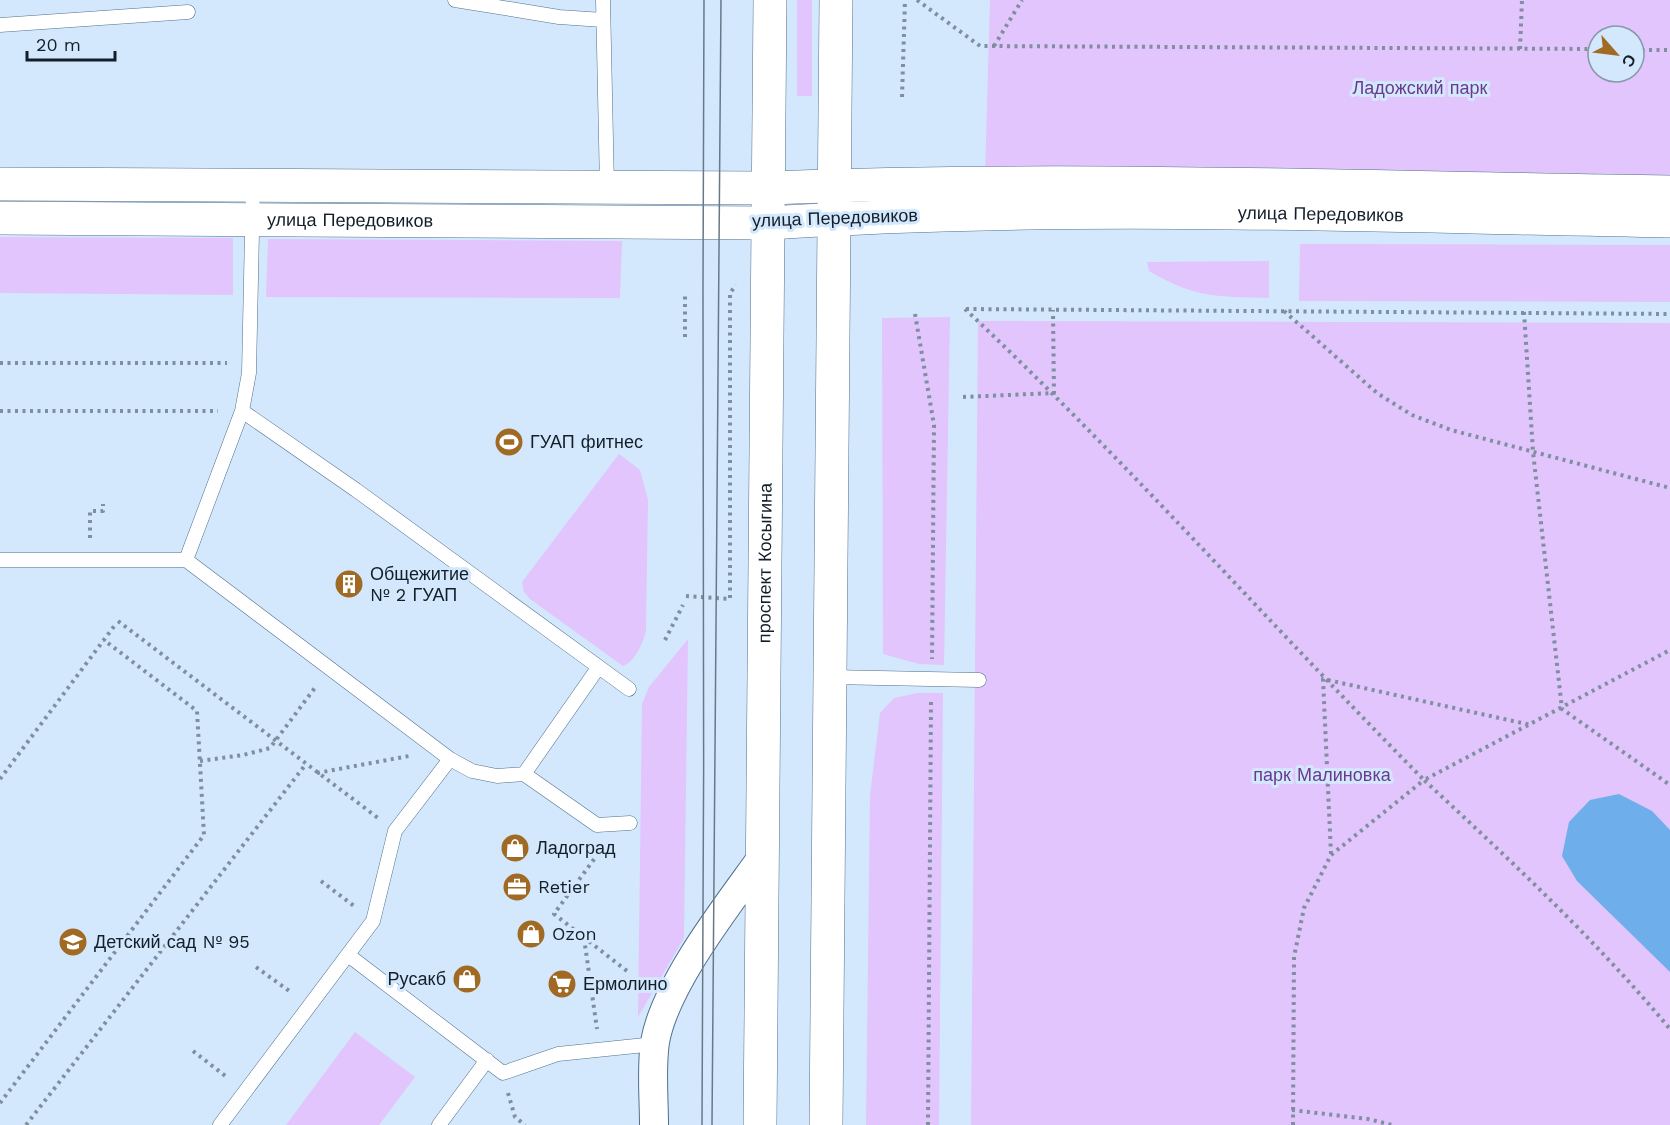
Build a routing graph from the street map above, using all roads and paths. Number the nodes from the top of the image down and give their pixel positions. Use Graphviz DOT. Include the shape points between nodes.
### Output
graph roads {
  1 [pos="455,0"];
  2 [pos="603,0"];
  3 [pos="770,0"];
  4 [pos="836,0"];
  5 [pos="905,0"];
  6 [pos="917,0"];
  7 [pos="1022,0"];
  8 [pos="1522,0"];
  9 [pos="188,12"];
  10 [pos="603,20"];
  11 [pos="0,25"];
  12 [pos="994,46"];
  13 [pos="1520,48"];
  14 [pos="1586,49"];
  15 [pos="1646,50"];
  16 [pos="1670,50"];
  17 [pos="902,97"];
  18 [pos="0,184"];
  19 [pos="253,185"];
  20 [pos="835,185"];
  21 [pos="607,187"];
  22 [pos="769,188"];
  23 [pos="1670,192"];
  24 [pos="0,218"];
  25 [pos="834,218"];
  26 [pos="253,220"];
  27 [pos="1670,221"];
  28 [pos="769,223"];
  29 [pos="736,285"];
  30 [pos="685,293"];
  31 [pos="1053,310"];
  32 [pos="1284,311"];
  33 [pos="1524,312"];
  34 [pos="915,314"];
  35 [pos="1670,314"];
  36 [pos="685,337"];
  37 [pos="0,363"];
  38 [pos="249,363"];
  39 [pos="1054,393"];
  40 [pos="963,397"];
  41 [pos="0,411"];
  42 [pos="242,411"];
  43 [pos="1533,452"];
  44 [pos="1670,488"];
  45 [pos="103,504"];
  46 [pos="0,560"];
  47 [pos="90,560"];
  48 [pos="186,560"];
  49 [pos="686,596"];
  50 [pos="683,605"];
  51 [pos="104,640"];
  52 [pos="665,640"];
  53 [pos="1670,650"];
  54 [pos="330,668"];
  55 [pos="598,668"];
  56 [pos="830,677"];
  57 [pos="932,679"];
  58 [pos="1323,679"];
  59 [pos="979,680"];
  60 [pos="629,689"];
  61 [pos="1562,709"];
  62 [pos="1531,725"];
  63 [pos="275,741"];
  64 [pos="439,750"];
  65 [pos="450,759"];
  66 [pos="200,761"];
  67 [pos="306,764"];
  68 [pos="317,773"];
  69 [pos="524,774"];
  70 [pos="0,779"];
  71 [pos="1424,780"];
  72 [pos="1670,785"];
  73 [pos="630,823"];
  74 [pos="395,831"];
  75 [pos="606,842"];
  76 [pos="1331,855"];
  77 [pos="764,856"];
  78 [pos="321,880"];
  79 [pos="373,921"];
  80 [pos="584,937"];
  81 [pos="348,955"];
  82 [pos="256,967"];
  83 [pos="627,971"];
  84 [pos="309,1006"];
  85 [pos="1670,1029"];
  86 [pos="655,1044"];
  87 [pos="600,1049"];
  88 [pos="193,1051"];
  89 [pos="487,1060"];
  90 [pos="503,1073"];
  91 [pos="245,1091"];
  92 [pos="0,1103"];
  93 [pos="1292,1110"];
  94 [pos="26,1125"];
  95 [pos="220,1125"];
  96 [pos="439,1125"];
  97 [pos="525,1125"];
  98 [pos="654,1125"];
  99 [pos="760,1125"];
  100 [pos="826,1125"];
  101 [pos="928,1125"];
  102 [pos="1293,1125"];
  103 [pos="1392,1125"];
  1 -- 10 [label="lane"];
  2 -- 10 [label="lane"];
  3 -- 22 [label="main road, проспект Косыгина"];
  4 -- 20 [label="main road"];
  5 -- 17 [label="path"];
  6 -- 12 [label="path" via="980,46"];
  7 -- 12 [label="path"];
  8 -- 13 [label="path"];
  9 -- 11 [label="lane"];
  10 -- 21 [label="lane"];
  12 -- 13 [label="path"];
  13 -- 14 [label="path"];
  15 -- 16 [label="path"];
  18 -- 19 [label="main road, улица Передовиков"];
  19 -- 21 [label="main road, улица Передовиков"];
  19 -- 26 [label="lane"];
  20 -- 22 [label="main road, улица Передовиков"];
  20 -- 23 [label="main road, улица Передовиков" via="1170,182"];
  20 -- 25 [label="main road"];
  21 -- 22 [label="main road, улица Передовиков"];
  22 -- 28 [label="main road, проспект Косыгина"];
  24 -- 26 [label="main road, улица Передовиков"];
  25 -- 27 [label="main road, улица Передовиков" via="1168,213"];
  25 -- 28 [label="main road, улица Передовиков"];
  25 -- 56 [label="main road"];
  26 -- 28 [label="main road, улица Передовиков"];
  26 -- 38 [label="lane"];
  28 -- 77 [label="main road, проспект Косыгина"];
  29 -- 49 [label="path" via="730,293 730,598"];
  30 -- 36 [label="path"];
  31 -- 32 [label="path"];
  31 -- 39 [label="path"];
  31 -- 39 [label="path" via="965,309"];
  32 -- 33 [label="path"];
  32 -- 43 [label="path" via="1377,393 1412,415"];
  33 -- 35 [label="path"];
  33 -- 43 [label="path"];
  34 -- 57 [label="path" via="934,426"];
  37 -- 38 [label="path"];
  38 -- 42 [label="lane"];
  39 -- 40 [label="path"];
  39 -- 58 [label="path" via="1216,560"];
  41 -- 42 [label="path"];
  42 -- 48 [label="lane"];
  42 -- 55 [label="lane"];
  43 -- 44 [label="path"];
  43 -- 61 [label="path"];
  45 -- 47 [label="path" via="103,511 90,511"];
  46 -- 47 [label="lane"];
  47 -- 48 [label="lane"];
  48 -- 54 [label="lane"];
  50 -- 52 [label="path"];
  51 -- 63 [label="path" via="117,623"];
  51 -- 66 [label="path" via="197,711"];
  51 -- 70 [label="path"];
  53 -- 61 [label="path"];
  54 -- 63 [label="path"];
  54 -- 64 [label="lane"];
  55 -- 60 [label="lane"];
  55 -- 69 [label="lane"];
  56 -- 57 [label="lane"];
  56 -- 100 [label="main road"];
  57 -- 59 [label="lane"];
  57 -- 101 [label="path"];
  58 -- 62 [label="path"];
  58 -- 71 [label="path"];
  58 -- 76 [label="path"];
  61 -- 62 [label="path"];
  61 -- 72 [label="path"];
  62 -- 71 [label="path"];
  63 -- 66 [label="path" via="270,748"];
  63 -- 67 [label="path"];
  64 -- 65 [label="lane"];
  64 -- 68 [label="path"];
  65 -- 69 [label="lane" via="472,771 497,776"];
  65 -- 74 [label="lane"];
  66 -- 92 [label="path" via="204,835"];
  67 -- 68 [label="path"];
  67 -- 94 [label="path"];
  68 -- 74 [label="path"];
  69 -- 73 [label="lane" via="597,825"];
  71 -- 76 [label="path"];
  71 -- 85 [label="path" via="1542,889"];
  74 -- 79 [label="lane"];
  75 -- 80 [label="path" via="554,914"];
  76 -- 93 [label="path" via="1304,909 1294,957"];
  77 -- 86 [label="street" via="714,924 672,994"];
  77 -- 99 [label="main road, проспект Косыгина"];
  78 -- 79 [label="path"];
  79 -- 81 [label="lane"];
  80 -- 83 [label="path"];
  80 -- 87 [label="path"];
  81 -- 84 [label="lane"];
  81 -- 89 [label="lane"];
  82 -- 84 [label="path"];
  84 -- 91 [label="lane"];
  86 -- 87 [label="lane"];
  86 -- 98 [label="street"];
  87 -- 90 [label="lane" via="558,1054"];
  88 -- 91 [label="path"];
  89 -- 90 [label="lane"];
  89 -- 96 [label="lane"];
  90 -- 97 [label="path" via="514,1117"];
  91 -- 95 [label="lane"];
  93 -- 102 [label="path"];
  93 -- 103 [label="path"];
}
